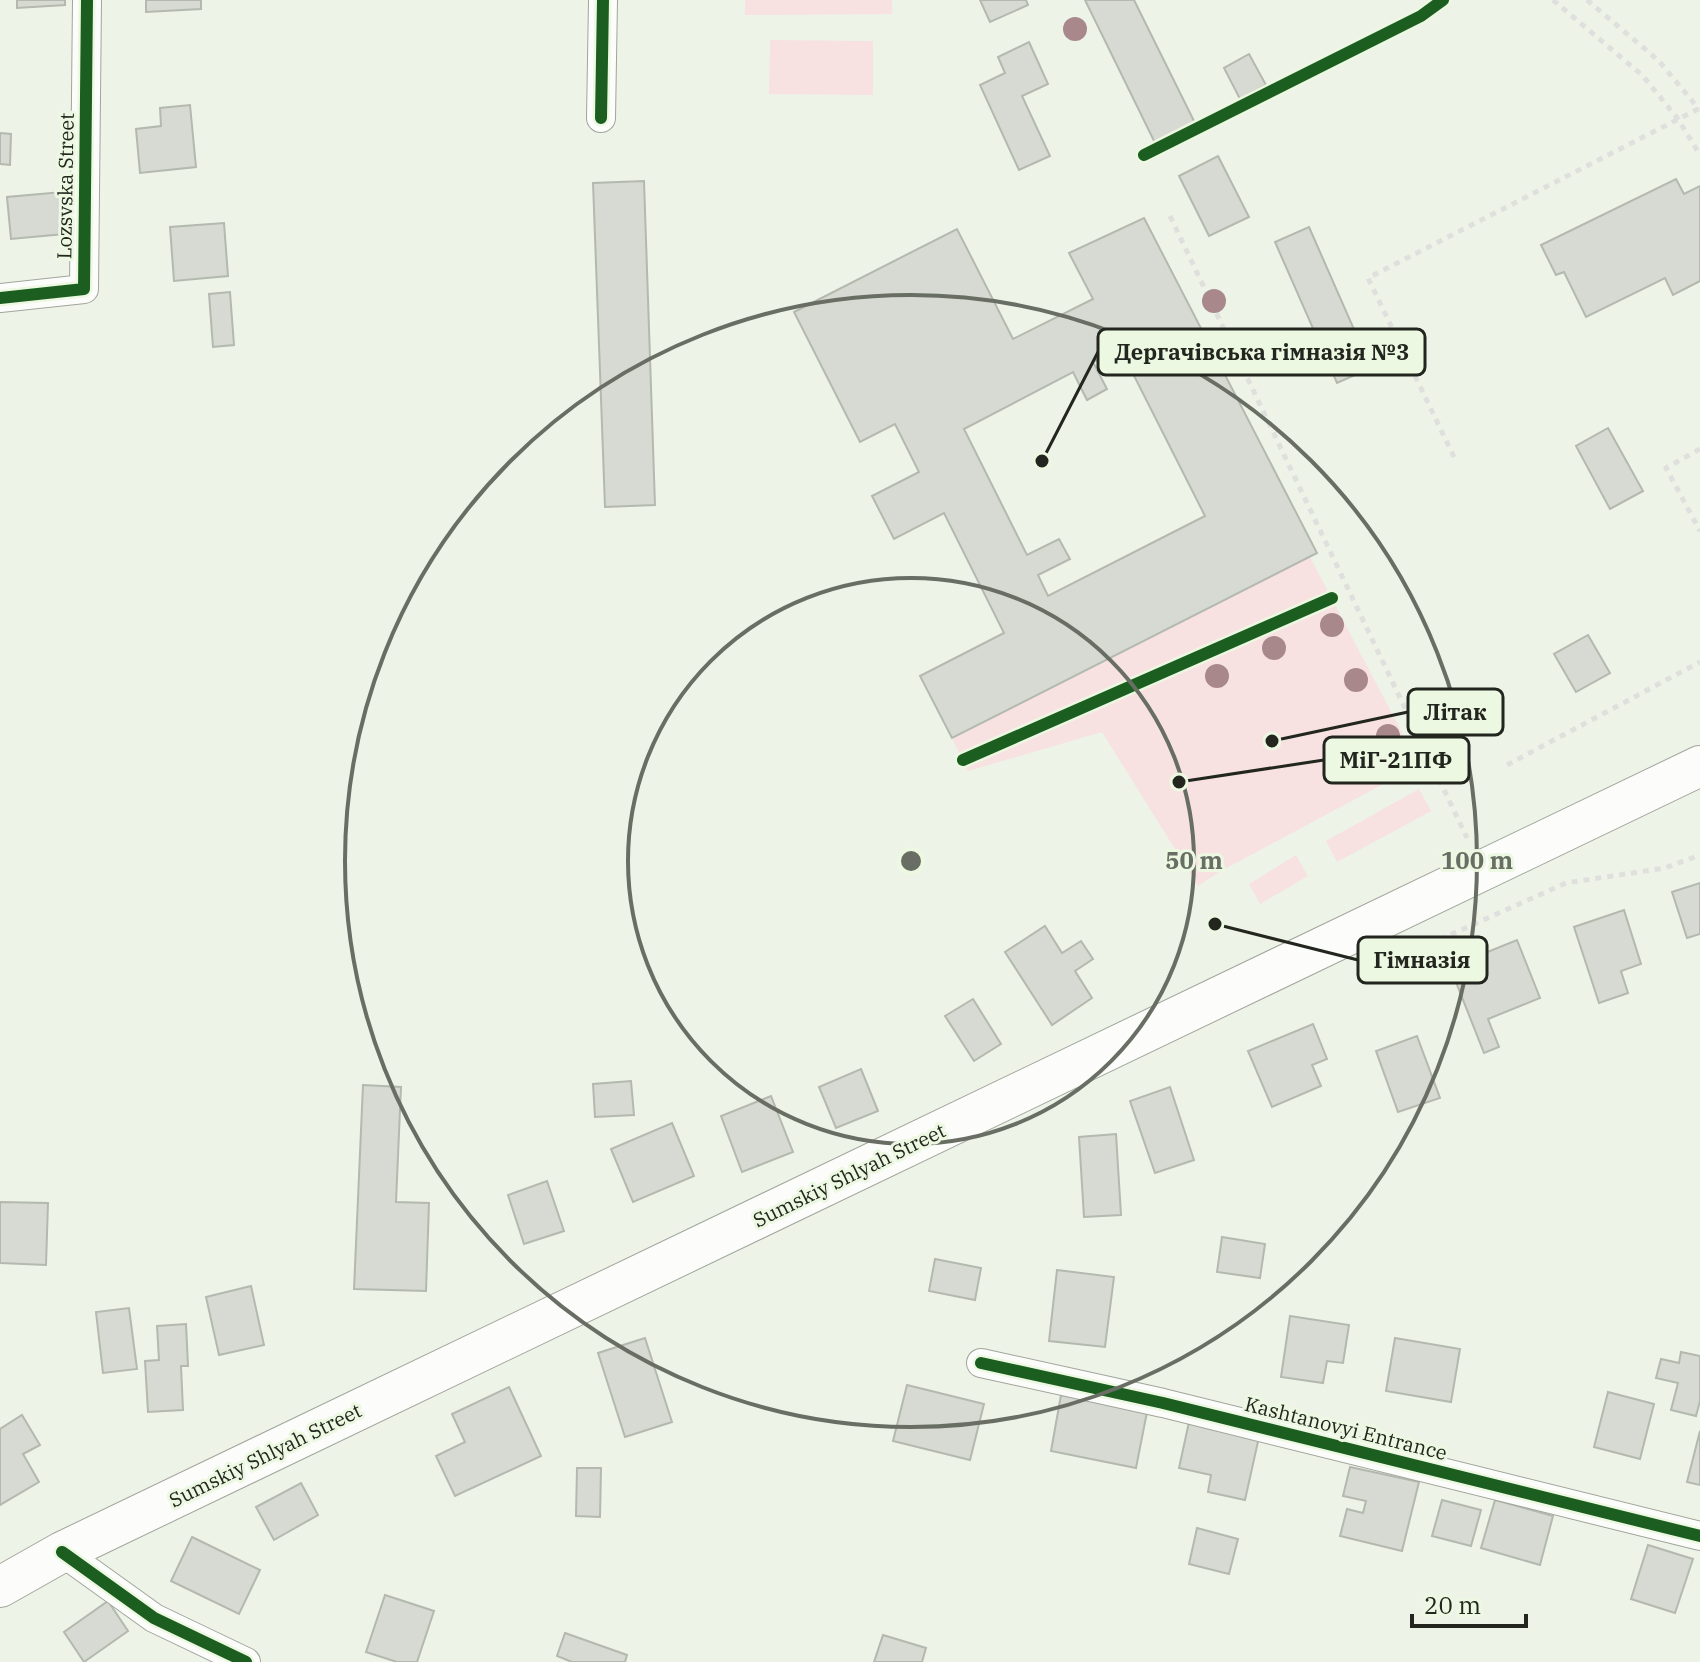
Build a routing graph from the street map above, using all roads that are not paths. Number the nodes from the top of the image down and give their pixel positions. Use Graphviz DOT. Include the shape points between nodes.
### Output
graph roads {
  1 [pos="87,0"];
  2 [pos="603,0"];
  3 [pos="601,118"];
  4 [pos="0,298"];
  5 [pos="1700,766"];
  6 [pos="981,1363"];
  7 [pos="1700,1536"];
  8 [pos="62,1552"];
  9 [pos="0,1587"];
  10 [pos="246,1662"];
  1 -- 4 [label="street, Lozsvska Street" via="84,289"];
  2 -- 3 [label="street"];
  5 -- 8 [label="main road, Sumskiy Shlyah Street"];
  6 -- 7 [label="street, Kashtanovyi Entrance"];
  8 -- 9 [label="main road, Sumskiy Shlyah Street"];
  8 -- 10 [label="street" via="154,1618"];
}
